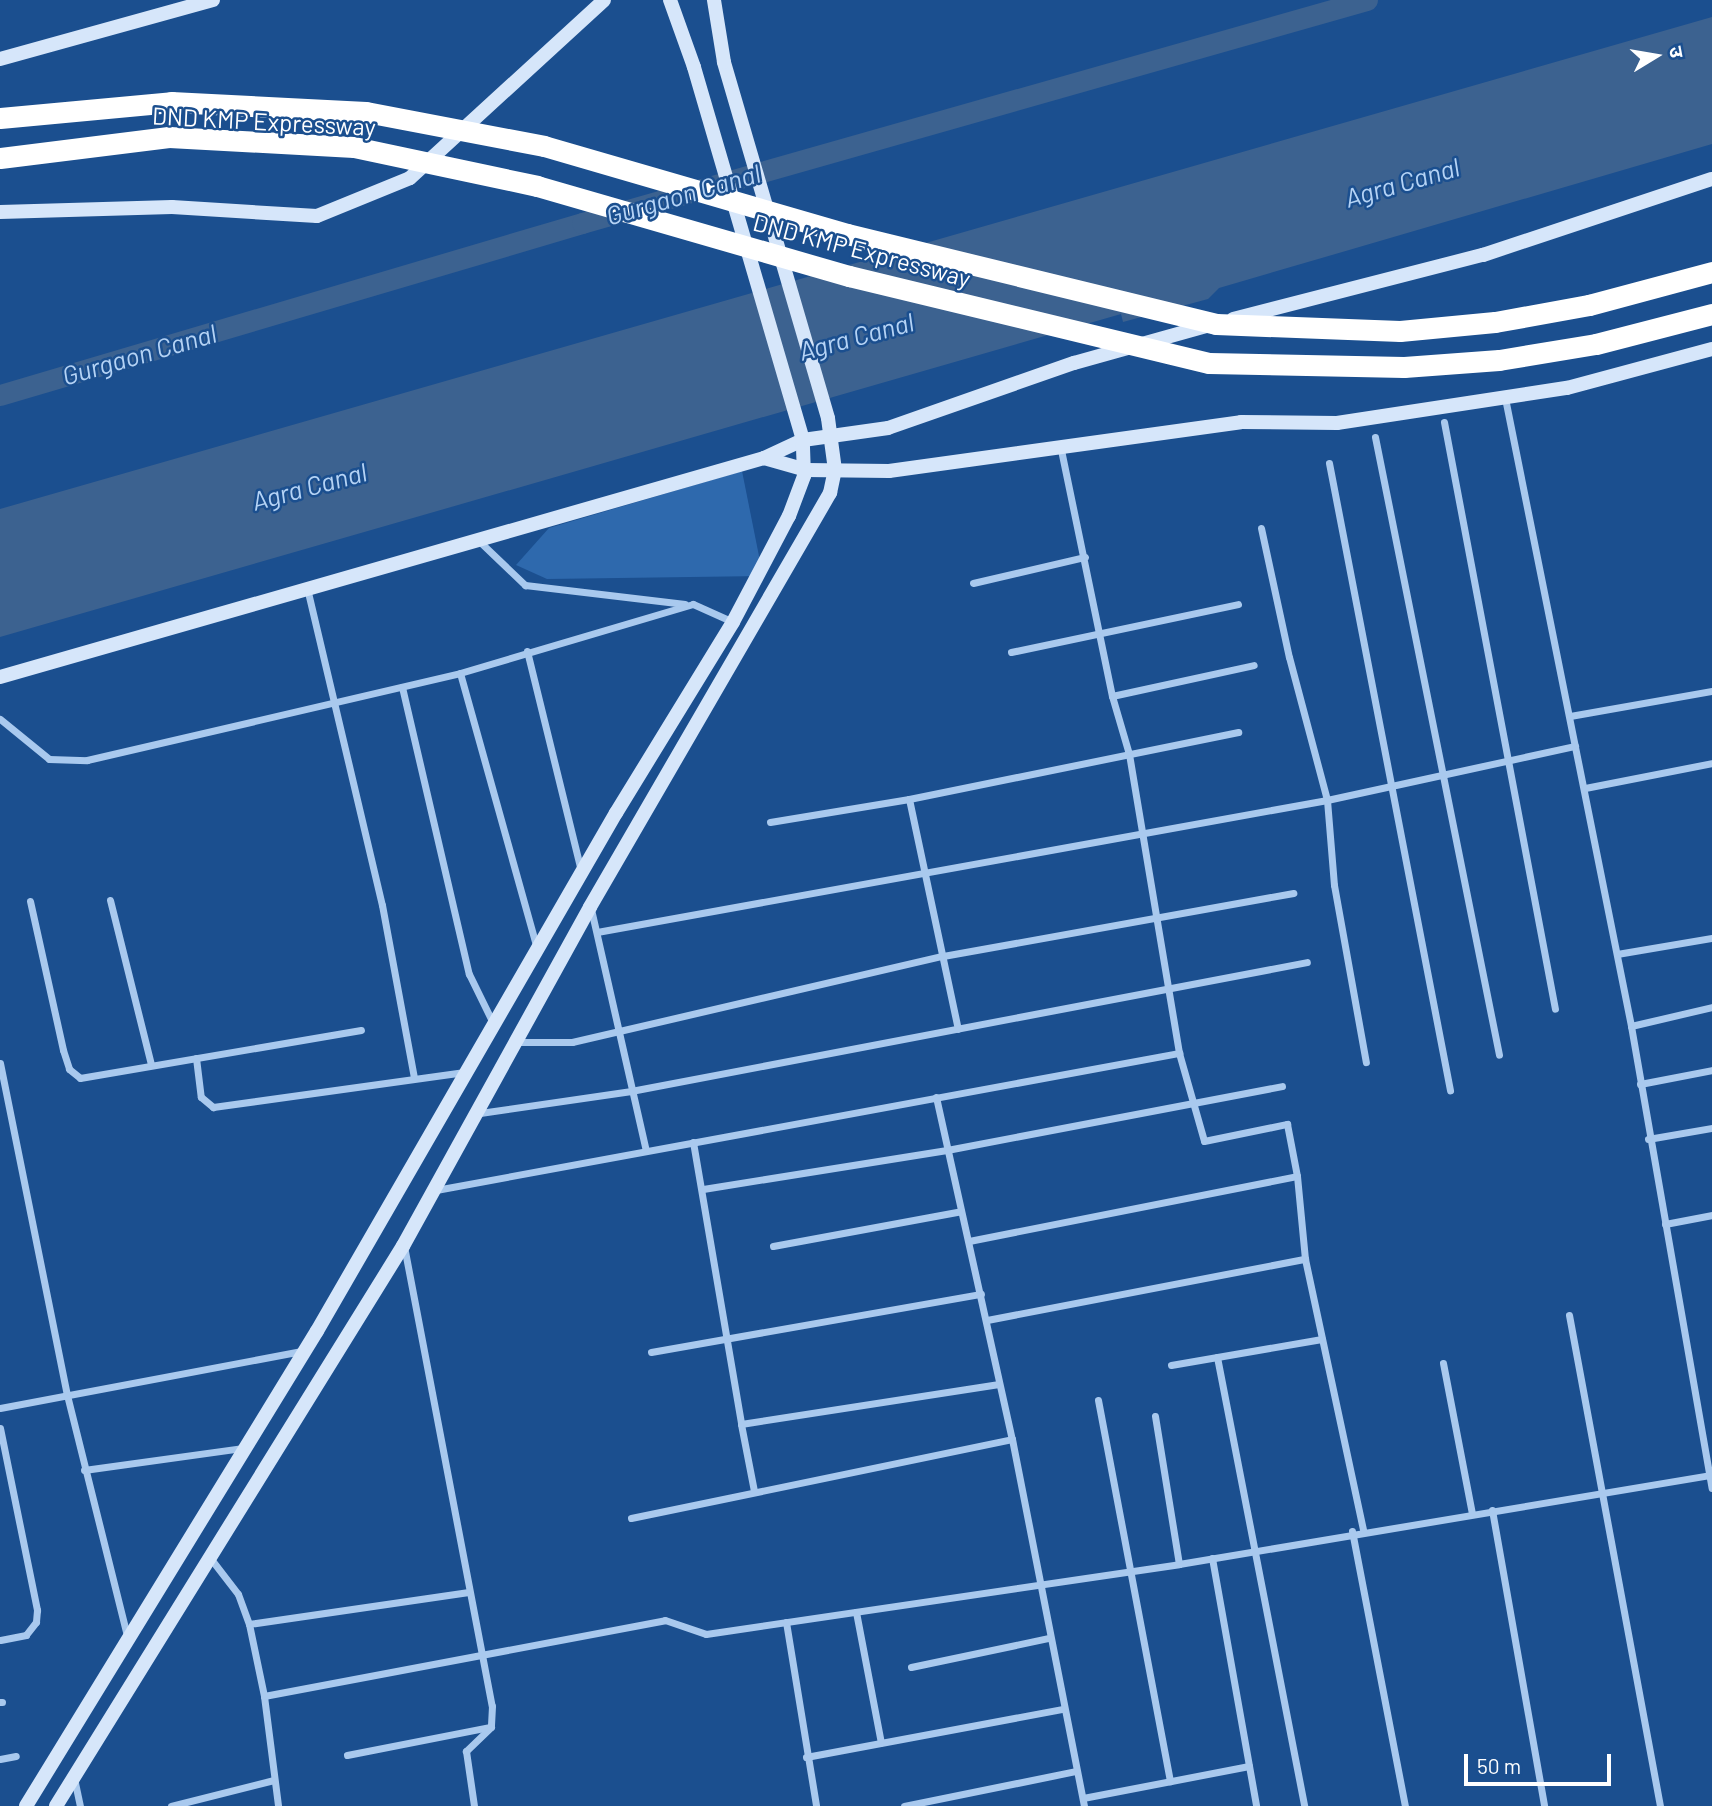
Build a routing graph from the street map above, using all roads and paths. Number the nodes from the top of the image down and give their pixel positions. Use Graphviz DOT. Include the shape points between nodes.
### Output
graph roads {
  1 [pos="213,0"];
  2 [pos="604,0"];
  3 [pos="670,0"];
  4 [pos="714,0"];
  5 [pos="0,59"];
  6 [pos="0,118"];
  7 [pos="0,158"];
  8 [pos="1712,179"];
  9 [pos="0,212"];
  10 [pos="1712,272"];
  11 [pos="1712,314"];
  12 [pos="1712,349"];
  13 [pos="1505,398"];
  14 [pos="1444,422"];
  15 [pos="832,436"];
  16 [pos="1374,437"];
  17 [pos="803,440"];
  18 [pos="1060,444"];
  19 [pos="764,458"];
  20 [pos="1329,463"];
  21 [pos="806,470"];
  22 [pos="835,470"];
  23 [pos="1261,527"];
  24 [pos="476,538"];
  25 [pos="1084,557"];
  26 [pos="973,583"];
  27 [pos="306,588"];
  28 [pos="693,604"];
  29 [pos="1238,604"];
  30 [pos="733,622"];
  31 [pos="1100,635"];
  32 [pos="527,651"];
  33 [pos="1011,652"];
  34 [pos="1254,664"];
  35 [pos="460,673"];
  36 [pos="0,677"];
  37 [pos="402,687"];
  38 [pos="1712,691"];
  39 [pos="1112,696"];
  40 [pos="337,703"];
  41 [pos="1570,716"];
  42 [pos="0,719"];
  43 [pos="1238,733"];
  44 [pos="1575,746"];
  45 [pos="1129,754"];
  46 [pos="1508,761"];
  47 [pos="1712,763"];
  48 [pos="1443,775"];
  49 [pos="1388,785"];
  50 [pos="1585,788"];
  51 [pos="909,799"];
  52 [pos="1327,800"];
  53 [pos="770,822"];
  54 [pos="1144,833"];
  55 [pos="582,875"];
  56 [pos="926,875"];
  57 [pos="1293,892"];
  58 [pos="110,900"];
  59 [pos="30,901"];
  60 [pos="590,907"];
  61 [pos="1158,916"];
  62 [pos="597,932"];
  63 [pos="1712,938"];
  64 [pos="538,953"];
  65 [pos="1617,954"];
  66 [pos="943,956"];
  67 [pos="1307,962"];
  68 [pos="1166,987"];
  69 [pos="1712,1007"];
  70 [pos="1555,1009"];
  71 [pos="495,1026"];
  72 [pos="1631,1026"];
  73 [pos="958,1029"];
  74 [pos="361,1030"];
  75 [pos="620,1030"];
  76 [pos="517,1042"];
  77 [pos="1179,1053"];
  78 [pos="1499,1055"];
  79 [pos="195,1058"];
  80 [pos="1366,1062"];
  81 [pos="0,1063"];
  82 [pos="151,1065"];
  83 [pos="1712,1070"];
  84 [pos="468,1071"];
  85 [pos="414,1077"];
  86 [pos="1640,1084"];
  87 [pos="1282,1086"];
  88 [pos="1450,1090"];
  89 [pos="631,1091"];
  90 [pos="936,1097"];
  91 [pos="1194,1106"];
  92 [pos="480,1113"];
  93 [pos="1712,1128"];
  94 [pos="1648,1139"];
  95 [pos="693,1142"];
  96 [pos="947,1150"];
  97 [pos="646,1151"];
  98 [pos="1297,1176"];
  99 [pos="703,1189"];
  100 [pos="432,1191"];
  101 [pos="961,1211"];
  102 [pos="1712,1214"];
  103 [pos="1665,1224"];
  104 [pos="969,1241"];
  105 [pos="403,1246"];
  106 [pos="773,1246"];
  107 [pos="1305,1259"];
  108 [pos="981,1294"];
  109 [pos="1569,1315"];
  110 [pos="987,1320"];
  111 [pos="729,1338"];
  112 [pos="1322,1339"];
  113 [pos="305,1351"];
  114 [pos="651,1352"];
  115 [pos="1217,1357"];
  116 [pos="1443,1363"];
  117 [pos="1171,1365"];
  118 [pos="999,1384"];
  119 [pos="67,1395"];
  120 [pos="1098,1400"];
  121 [pos="0,1408"];
  122 [pos="1155,1416"];
  123 [pos="741,1424"];
  124 [pos="0,1428"];
  125 [pos="1012,1439"];
  126 [pos="244,1448"];
  127 [pos="84,1470"];
  128 [pos="1710,1475"];
  129 [pos="1712,1488"];
  130 [pos="754,1491"];
  131 [pos="1601,1492"];
  132 [pos="1492,1510"];
  133 [pos="1472,1513"];
  134 [pos="631,1518"];
  135 [pos="1363,1530"];
  136 [pos="1352,1531"];
  137 [pos="1256,1550"];
  138 [pos="1212,1558"];
  139 [pos="211,1559"];
  140 [pos="1179,1564"];
  141 [pos="1128,1571"];
  142 [pos="1040,1582"];
  143 [pos="469,1592"];
  144 [pos="856,1612"];
  145 [pos="786,1622"];
  146 [pos="249,1624"];
  147 [pos="128,1638"];
  148 [pos="1049,1638"];
  149 [pos="0,1640"];
  150 [pos="481,1655"];
  151 [pos="911,1667"];
  152 [pos="264,1696"];
  153 [pos="1062,1709"];
  154 [pos="491,1727"];
  155 [pos="881,1743"];
  156 [pos="347,1755"];
  157 [pos="16,1756"];
  158 [pos="806,1757"];
  159 [pos="0,1759"];
  160 [pos="1249,1766"];
  161 [pos="1076,1771"];
  162 [pos="74,1777"];
  163 [pos="274,1780"];
  164 [pos="1170,1781"];
  165 [pos="1084,1802"];
  166 [pos="26,1806"];
  167 [pos="56,1806"];
  168 [pos="80,1806"];
  169 [pos="171,1806"];
  170 [pos="278,1806"];
  171 [pos="474,1806"];
  172 [pos="816,1806"];
  173 [pos="904,1806"];
  174 [pos="1256,1806"];
  175 [pos="1304,1806"];
  176 [pos="1405,1806"];
  177 [pos="1544,1806"];
  178 [pos="1660,1806"];
  1 -- 5 [label="street"];
  2 -- 9 [label="street" via="410,178 317,216 172,206"];
  3 -- 17 [label="street" via="694,66"];
  4 -- 15 [label="street" via="724,62"];
  6 -- 10 [label="highway, DND KMP Expressway" via="171,102 366,112 544,146 847,234 1216,324 1400,331 1496,321 1589,305"];
  7 -- 11 [label="highway, DND KMP Expressway" via="169,137 354,147 537,186 849,276 1209,363 1404,367 1499,360 1596,344"];
  8 -- 15 [label="street" via="1483,255 1074,363 888,429"];
  12 -- 13 [label="street" via="1567,388"];
  13 -- 18 [label="street" via="1336,423 1241,422"];
  13 -- 41 [label="street"];
  14 -- 46 [label="street"];
  15 -- 17 [label="street"];
  15 -- 22 [label="street"];
  16 -- 48 [label="street"];
  17 -- 19 [label="street"];
  17 -- 21 [label="street"];
  18 -- 22 [label="street" via="910,469"];
  18 -- 25 [label="street"];
  19 -- 21 [label="street"];
  19 -- 24 [label="street"];
  20 -- 49 [label="street"];
  21 -- 22 [label="street"];
  21 -- 30 [label="street" via="789,516"];
  22 -- 60 [label="street" via="830,493 780,584"];
  23 -- 52 [label="street"];
  24 -- 27 [label="street"];
  24 -- 28 [label="street" via="525,585 550,592"];
  25 -- 26 [label="street"];
  25 -- 31 [label="street"];
  27 -- 36 [label="street"];
  27 -- 40 [label="street"];
  28 -- 30 [label="street"];
  28 -- 32 [label="street"];
  29 -- 31 [label="street"];
  30 -- 55 [label="street"];
  31 -- 33 [label="street"];
  31 -- 39 [label="street"];
  32 -- 35 [label="street"];
  32 -- 55 [label="street"];
  34 -- 39 [label="street"];
  35 -- 37 [label="street"];
  35 -- 64 [label="street"];
  37 -- 40 [label="street"];
  37 -- 71 [label="street" via="469,974"];
  38 -- 41 [label="street"];
  39 -- 45 [label="street"];
  40 -- 42 [label="street" via="64,762 49,759"];
  40 -- 85 [label="street"];
  41 -- 44 [label="street"];
  43 -- 45 [label="street"];
  44 -- 46 [label="street"];
  44 -- 50 [label="street"];
  45 -- 51 [label="street"];
  45 -- 54 [label="street"];
  46 -- 48 [label="street"];
  46 -- 70 [label="street"];
  47 -- 50 [label="street"];
  48 -- 49 [label="street"];
  48 -- 78 [label="street"];
  49 -- 52 [label="street"];
  49 -- 88 [label="street"];
  50 -- 65 [label="street"];
  51 -- 53 [label="street"];
  51 -- 56 [label="street"];
  52 -- 54 [label="street"];
  52 -- 80 [label="street" via="1334,885"];
  54 -- 56 [label="street"];
  54 -- 61 [label="street"];
  55 -- 64 [label="street"];
  56 -- 62 [label="street"];
  56 -- 66 [label="street"];
  57 -- 61 [label="street"];
  58 -- 82 [label="street"];
  59 -- 82 [label="street" via="73,1075 85,1078"];
  60 -- 62 [label="street"];
  60 -- 76 [label="street"];
  61 -- 66 [label="street"];
  61 -- 68 [label="street"];
  62 -- 75 [label="street"];
  63 -- 65 [label="street"];
  64 -- 71 [label="street"];
  65 -- 72 [label="street"];
  66 -- 73 [label="street"];
  66 -- 75 [label="street"];
  67 -- 68 [label="street"];
  68 -- 73 [label="street"];
  68 -- 77 [label="street"];
  69 -- 72 [label="street"];
  71 -- 84 [label="street"];
  72 -- 86 [label="street"];
  73 -- 89 [label="street"];
  74 -- 79 [label="street"];
  75 -- 76 [label="street" via="560,1044"];
  75 -- 89 [label="street"];
  76 -- 92 [label="street"];
  77 -- 90 [label="street"];
  77 -- 91 [label="street"];
  79 -- 82 [label="street"];
  79 -- 85 [label="street" via="201,1097 213,1107"];
  81 -- 119 [label="street"];
  83 -- 86 [label="street"];
  84 -- 85 [label="street"];
  84 -- 113 [label="street"];
  86 -- 94 [label="street"];
  87 -- 91 [label="street"];
  89 -- 92 [label="street"];
  89 -- 97 [label="street"];
  90 -- 95 [label="street"];
  90 -- 96 [label="street"];
  91 -- 96 [label="street"];
  91 -- 98 [label="street" via="1204,1141 1287,1124"];
  92 -- 100 [label="street"];
  93 -- 94 [label="street"];
  94 -- 103 [label="street"];
  95 -- 97 [label="street"];
  95 -- 99 [label="street"];
  96 -- 99 [label="street"];
  96 -- 101 [label="street"];
  97 -- 100 [label="street"];
  98 -- 104 [label="street"];
  98 -- 107 [label="street"];
  99 -- 111 [label="street"];
  100 -- 105 [label="street"];
  101 -- 104 [label="street"];
  101 -- 106 [label="street"];
  102 -- 103 [label="street"];
  103 -- 128 [label="street"];
  104 -- 108 [label="street"];
  105 -- 139 [label="street"];
  105 -- 143 [label="street"];
  107 -- 110 [label="street"];
  107 -- 112 [label="street"];
  108 -- 110 [label="street"];
  108 -- 111 [label="street"];
  109 -- 131 [label="street"];
  110 -- 118 [label="street"];
  111 -- 114 [label="street"];
  111 -- 123 [label="street"];
  112 -- 115 [label="street"];
  112 -- 135 [label="street"];
  113 -- 119 [label="street"];
  113 -- 126 [label="street"];
  115 -- 117 [label="street"];
  115 -- 137 [label="street"];
  116 -- 133 [label="street"];
  118 -- 123 [label="street"];
  118 -- 125 [label="street"];
  119 -- 121 [label="street"];
  119 -- 127 [label="street"];
  120 -- 141 [label="street"];
  122 -- 140 [label="street"];
  123 -- 130 [label="street"];
  124 -- 149 [label="street" via="37,1610 36,1622 26,1635"];
  125 -- 130 [label="street"];
  125 -- 142 [label="street"];
  126 -- 127 [label="street"];
  126 -- 147 [label="street"];
  127 -- 147 [label="street"];
  128 -- 129 [label="street"];
  128 -- 131 [label="street"];
  130 -- 134 [label="street"];
  131 -- 132 [label="street"];
  131 -- 178 [label="street"];
  132 -- 133 [label="street"];
  132 -- 177 [label="street"];
  133 -- 135 [label="street"];
  135 -- 136 [label="street"];
  136 -- 137 [label="street"];
  136 -- 176 [label="street"];
  137 -- 138 [label="street"];
  137 -- 175 [label="street"];
  138 -- 140 [label="street"];
  138 -- 160 [label="street"];
  139 -- 146 [label="street" via="232,1584"];
  139 -- 162 [label="street"];
  140 -- 141 [label="street"];
  141 -- 142 [label="street"];
  141 -- 164 [label="street"];
  142 -- 144 [label="street"];
  142 -- 148 [label="street"];
  143 -- 146 [label="street"];
  143 -- 150 [label="street"];
  144 -- 145 [label="street"];
  144 -- 155 [label="street"];
  145 -- 150 [label="street" via="706,1634 665,1620"];
  145 -- 158 [label="street"];
  146 -- 152 [label="street"];
  147 -- 166 [label="street"];
  148 -- 151 [label="street"];
  148 -- 153 [label="street"];
  150 -- 152 [label="street"];
  150 -- 154 [label="street" via="492,1706"];
  152 -- 163 [label="street"];
  153 -- 155 [label="street"];
  153 -- 161 [label="street"];
  154 -- 156 [label="street"];
  154 -- 171 [label="street" via="466,1751"];
  155 -- 158 [label="street"];
  157 -- 159 [label="street"];
  158 -- 172 [label="street"];
  160 -- 164 [label="street"];
  160 -- 174 [label="street"];
  161 -- 165 [label="street"];
  161 -- 173 [label="street"];
  162 -- 167 [label="street"];
  162 -- 168 [label="street"];
  163 -- 169 [label="street"];
  163 -- 170 [label="street"];
  164 -- 165 [label="street"];
}
